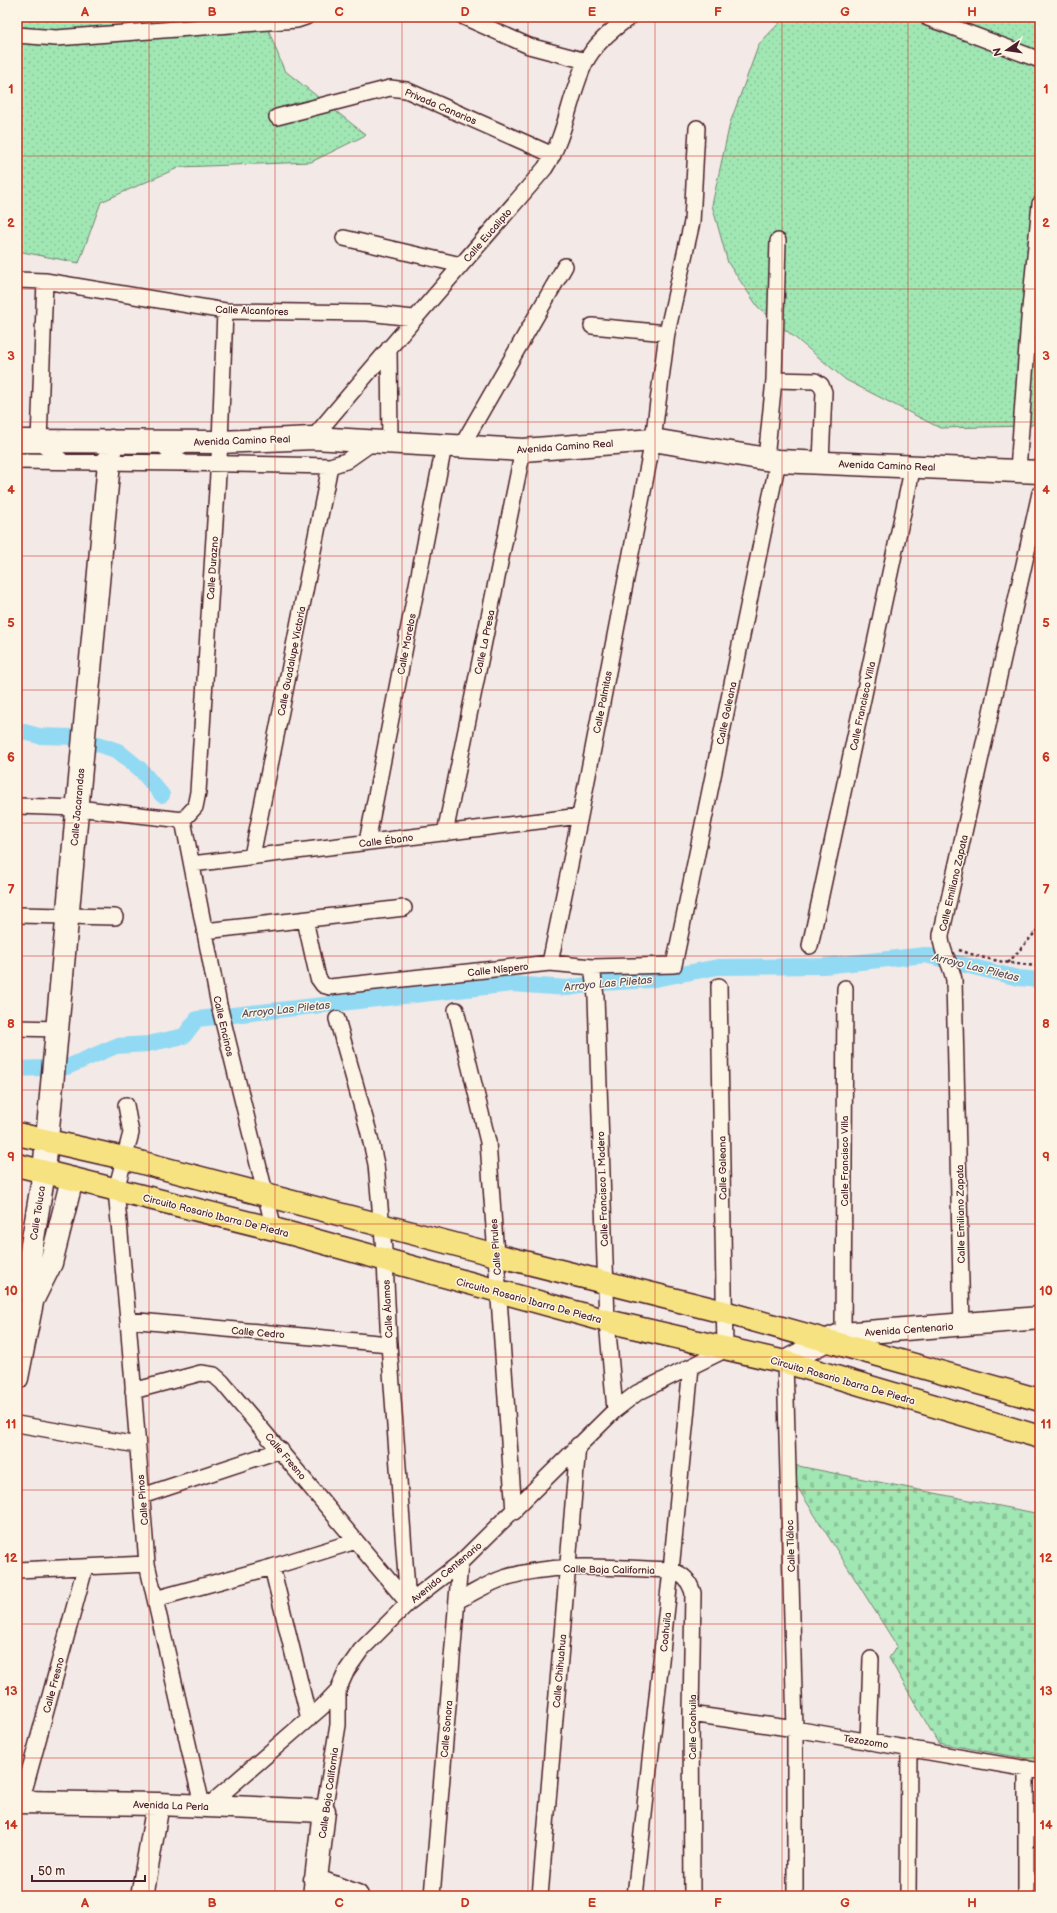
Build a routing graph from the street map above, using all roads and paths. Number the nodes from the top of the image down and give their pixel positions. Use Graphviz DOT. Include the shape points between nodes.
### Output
graph roads {
  1 [pos="306,17"];
  2 [pos="464,17"];
  3 [pos="630,17"];
  4 [pos="928,18"];
  5 [pos="17,35"];
  6 [pos="1040,60"];
  7 [pos="586,61"];
  8 [pos="277,117"];
  9 [pos="697,128"];
  10 [pos="553,155"];
  11 [pos="1040,204"];
  12 [pos="344,238"];
  13 [pos="778,241"];
  14 [pos="461,265"];
  15 [pos="565,266"];
  16 [pos="22,281"];
  17 [pos="44,281"];
  18 [pos="225,311"];
  19 [pos="413,318"];
  20 [pos="592,326"];
  21 [pos="667,333"];
  22 [pos="389,348"];
  23 [pos="774,380"];
  24 [pos="313,438"];
  25 [pos="653,440"];
  26 [pos="17,441"];
  27 [pos="39,441"];
  28 [pos="158,441"];
  29 [pos="220,442"];
  30 [pos="381,442"];
  31 [pos="452,447"];
  32 [pos="523,450"];
  33 [pos="110,451"];
  34 [pos="772,460"];
  35 [pos="17,461"];
  36 [pos="62,461"];
  37 [pos="821,462"];
  38 [pos="183,463"];
  39 [pos="219,464"];
  40 [pos="330,466"];
  41 [pos="913,466"];
  42 [pos="1018,470"];
  43 [pos="1040,472"];
  44 [pos="1040,493"];
  45 [pos="17,806"];
  46 [pos="77,808"];
  47 [pos="580,816"];
  48 [pos="183,820"];
  49 [pos="445,833"];
  50 [pos="367,842"];
  51 [pos="252,856"];
  52 [pos="192,864"];
  53 [pos="404,908"];
  54 [pos="17,915"];
  55 [pos="67,916"];
  56 [pos="116,917"];
  57 [pos="305,920"];
  58 [pos="1040,927"];
  59 [pos="205,931"];
  60 [pos="940,944"];
  61 [pos="810,946"];
  62 [pos="550,963"];
  63 [pos="1008,964"];
  64 [pos="674,965"];
  65 [pos="1040,966"];
  66 [pos="593,972"];
  67 [pos="719,986"];
  68 [pos="846,988"];
  69 [pos="456,1010"];
  70 [pos="337,1019"];
  71 [pos="17,1028"];
  72 [pos="58,1029"];
  73 [pos="126,1104"];
  74 [pos="17,1134"];
  75 [pos="47,1142"];
  76 [pos="124,1158"];
  77 [pos="17,1165"];
  78 [pos="44,1172"];
  79 [pos="72,1179"];
  80 [pos="116,1190"];
  81 [pos="266,1194"];
  82 [pos="382,1225"];
  83 [pos="274,1229"];
  84 [pos="496,1255"];
  85 [pos="385,1261"];
  86 [pos="605,1283"];
  87 [pos="498,1292"];
  88 [pos="23,1311"];
  89 [pos="724,1312"];
  90 [pos="1040,1318"];
  91 [pos="128,1320"];
  92 [pos="607,1321"];
  93 [pos="962,1326"];
  94 [pos="834,1337"];
  95 [pos="389,1344"];
  96 [pos="725,1350"];
  97 [pos="784,1362"];
  98 [pos="691,1367"];
  99 [pos="17,1378"];
  100 [pos="133,1391"];
  101 [pos="1040,1400"];
  102 [pos="615,1410"];
  103 [pos="17,1424"];
  104 [pos="1040,1437"];
  105 [pos="137,1445"];
  106 [pos="578,1445"];
  107 [pos="281,1450"];
  108 [pos="142,1496"];
  109 [pos="514,1512"];
  110 [pos="356,1541"];
  111 [pos="460,1562"];
  112 [pos="147,1564"];
  113 [pos="568,1566"];
  114 [pos="272,1567"];
  115 [pos="85,1568"];
  116 [pos="17,1570"];
  117 [pos="671,1570"];
  118 [pos="155,1599"];
  119 [pos="457,1601"];
  120 [pos="408,1603"];
  121 [pos="871,1659"];
  122 [pos="338,1690"];
  123 [pos="691,1714"];
  124 [pos="309,1719"];
  125 [pos="795,1729"];
  126 [pos="868,1742"];
  127 [pos="909,1748"];
  128 [pos="1033,1770"];
  129 [pos="19,1802"];
  130 [pos="158,1804"];
  131 [pos="205,1806"];
  132 [pos="324,1811"];
  133 [pos="315,1888"];
  134 [pos="142,1896"];
  135 [pos="357,1896"];
  136 [pos="432,1896"];
  137 [pos="540,1896"];
  138 [pos="635,1896"];
  139 [pos="692,1896"];
  140 [pos="795,1896"];
  141 [pos="908,1896"];
  142 [pos="1026,1896"];
  1 -- 5 [label="street" via="297,20 56,38"];
  2 -- 7 [label="street" via="529,46"];
  3 -- 7 [label="street, Calle Eucalipto" via="599,45"];
  4 -- 6 [label="street"];
  7 -- 10 [label="street, Calle Eucalipto"];
  8 -- 10 [label="street, Privada Canarios" via="390,88 406,90"];
  9 -- 21 [label="street, Calle Palmitas" via="692,222"];
  10 -- 14 [label="street, Calle Eucalipto"];
  11 -- 42 [label="street"];
  12 -- 14 [label="street"];
  13 -- 23 [label="street, Calle Galeana"];
  14 -- 19 [label="street, Calle Eucalipto"];
  15 -- 31 [label="street, Calle Morelos"];
  16 -- 17 [label="street, Calle Alcanfores"];
  17 -- 18 [label="street, Calle Alcanfores"];
  17 -- 27 [label="street"];
  18 -- 19 [label="street, Calle Alcanfores" via="368,312"];
  18 -- 29 [label="street, Calle Durazno"];
  19 -- 22 [label="street, Calle Eucalipto"];
  20 -- 21 [label="street"];
  21 -- 25 [label="street, Calle Palmitas"];
  22 -- 24 [label="street, Calle Eucalipto"];
  22 -- 30 [label="street"];
  23 -- 34 [label="street, Calle Galeana"];
  23 -- 37 [label="street" via="815,381 821,385 824,392"];
  24 -- 29 [label="street, Avenida Camino Real"];
  24 -- 30 [label="street, Avenida Camino Real"];
  25 -- 32 [label="street, Avenida Camino Real"];
  25 -- 34 [label="street, Avenida Camino Real"];
  25 -- 47 [label="street, Calle Palmitas"];
  26 -- 27 [label="street, Avenida Camino Real"];
  27 -- 33 [label="street, Avenida Camino Real"];
  27 -- 36 [label="street"];
  28 -- 29 [label="street, Avenida Camino Real"];
  28 -- 33 [label="street, Avenida Camino Real"];
  28 -- 38 [label="street"];
  29 -- 39 [label="street, Calle Durazno"];
  30 -- 31 [label="street, Avenida Camino Real"];
  30 -- 40 [label="street" via="346,461"];
  31 -- 32 [label="street, Avenida Camino Real"];
  31 -- 50 [label="street, Calle Morelos"];
  32 -- 49 [label="street, Calle La Presa"];
  33 -- 36 [label="street"];
  33 -- 38 [label="street"];
  33 -- 46 [label="street, Calle Jacarandas"];
  34 -- 37 [label="street, Avenida Camino Real"];
  34 -- 64 [label="street, Calle Galeana"];
  35 -- 36 [label="street"];
  37 -- 41 [label="street, Avenida Camino Real"];
  38 -- 39 [label="street"];
  39 -- 40 [label="street"];
  39 -- 48 [label="street, Calle Durazno" via="198,792 194,807"];
  40 -- 51 [label="street, Calle Guadalupe Victoria"];
  41 -- 42 [label="street, Avenida Camino Real"];
  41 -- 61 [label="street, Calle Francisco Villa"];
  42 -- 43 [label="street, Avenida Camino Real"];
  44 -- 60 [label="street, Calle Emiliano Zapata"];
  45 -- 46 [label="street"];
  46 -- 48 [label="street"];
  46 -- 55 [label="street, Calle Jacarandas"];
  47 -- 49 [label="street, Calle Ébano"];
  47 -- 62 [label="street, Calle Palmitas"];
  48 -- 52 [label="street, Calle Encinos"];
  49 -- 50 [label="street, Calle Ébano"];
  50 -- 51 [label="street, Calle Ébano"];
  51 -- 52 [label="street, Calle Ébano"];
  52 -- 59 [label="street, Calle Encinos"];
  53 -- 57 [label="street"];
  54 -- 55 [label="street"];
  55 -- 56 [label="street"];
  55 -- 72 [label="street, Calle Jacarandas"];
  57 -- 59 [label="street"];
  57 -- 62 [label="street, Calle Níspero" via="318,978 323,985 330,987"];
  58 -- 63 [label="path"];
  59 -- 81 [label="street, Calle Encinos" via="219,1005"];
  60 -- 63 [label="path"];
  60 -- 93 [label="street, Calle Emiliano Zapata" via="952,967 954,980"];
  62 -- 66 [label="street, Calle Níspero"];
  63 -- 65 [label="path"];
  64 -- 66 [label="street, Calle Níspero"];
  66 -- 86 [label="street, Calle Francisco I. Madero" via="596,997"];
  67 -- 89 [label="street, Calle Galeana"];
  68 -- 94 [label="street, Calle Francisco Villa"];
  69 -- 84 [label="street, Calle Pirules" via="488,1142"];
  70 -- 82 [label="street, Calle Álamos" via="376,1164"];
  71 -- 72 [label="street"];
  72 -- 75 [label="street, Calle Jacarandas"];
  73 -- 76 [label="street, Calle Pinos" via="131,1133"];
  74 -- 75 [label="main road"];
  75 -- 76 [label="main road"];
  75 -- 78 [label="street, Calle Jacarandas"];
  76 -- 80 [label="street, Calle Pinos"];
  76 -- 81 [label="main road"];
  77 -- 78 [label="main road, Circuito Rosario Ibarra De Piedra"];
  78 -- 79 [label="main road, Circuito Rosario Ibarra De Piedra"];
  78 -- 88 [label="street, Calle Toluca"];
  79 -- 80 [label="main road, Circuito Rosario Ibarra De Piedra"];
  79 -- 88 [label="street, Calle Toluca" via="51,1263"];
  80 -- 83 [label="main road, Circuito Rosario Ibarra De Piedra"];
  80 -- 91 [label="street, Calle Pinos"];
  81 -- 82 [label="main road"];
  81 -- 83 [label="street, Calle Encinos"];
  82 -- 84 [label="main road"];
  82 -- 85 [label="street, Calle Álamos"];
  83 -- 85 [label="main road, Circuito Rosario Ibarra De Piedra"];
  84 -- 86 [label="main road"];
  84 -- 87 [label="street, Calle Pirules"];
  85 -- 87 [label="main road, Circuito Rosario Ibarra De Piedra"];
  85 -- 95 [label="street, Calle Álamos"];
  86 -- 89 [label="main road"];
  86 -- 92 [label="street, Calle Francisco I. Madero"];
  87 -- 92 [label="main road, Circuito Rosario Ibarra De Piedra"];
  87 -- 109 [label="street, Calle Pirules"];
  88 -- 99 [label="street, Calle Toluca"];
  89 -- 94 [label="main road"];
  89 -- 96 [label="street, Calle Galeana"];
  90 -- 93 [label="street, Avenida Centenario"];
  91 -- 95 [label="street, Calle Cedro"];
  91 -- 100 [label="street, Calle Pinos"];
  92 -- 96 [label="main road, Circuito Rosario Ibarra De Piedra"];
  92 -- 102 [label="street, Calle Francisco I. Madero"];
  93 -- 94 [label="street, Avenida Centenario"];
  94 -- 97 [label="street, Avenida Centenario"];
  94 -- 101 [label="main road"];
  95 -- 120 [label="street, Calle Álamos"];
  96 -- 97 [label="main road, Circuito Rosario Ibarra De Piedra"];
  96 -- 98 [label="street, Avenida Centenario"];
  97 -- 104 [label="main road, Circuito Rosario Ibarra De Piedra"];
  97 -- 125 [label="street, Calle Tláloc"];
  98 -- 102 [label="street, Avenida Centenario" via="638,1394"];
  98 -- 117 [label="street, Coahuila"];
  100 -- 105 [label="street, Calle Pinos"];
  100 -- 107 [label="street, Calle Fresno" via="201,1373 214,1375"];
  102 -- 106 [label="street, Avenida Centenario"];
  103 -- 105 [label="street"];
  105 -- 108 [label="street, Calle Pinos"];
  106 -- 109 [label="street, Avenida Centenario"];
  106 -- 113 [label="street, Calle Chihuahua"];
  107 -- 108 [label="street"];
  107 -- 110 [label="street, Calle Fresno"];
  108 -- 112 [label="street, Calle Pinos"];
  109 -- 111 [label="street, Avenida Centenario"];
  110 -- 114 [label="street"];
  110 -- 120 [label="street, Calle Fresno"];
  111 -- 119 [label="street, Calle Sonora"];
  111 -- 120 [label="street, Avenida Centenario"];
  112 -- 115 [label="street"];
  112 -- 118 [label="street, Calle Pinos"];
  113 -- 117 [label="street, Calle Baja California"];
  113 -- 119 [label="street, Calle Baja California" via="502,1578"];
  113 -- 137 [label="street, Calle Chihuahua"];
  114 -- 118 [label="street"];
  114 -- 124 [label="street"];
  115 -- 116 [label="street"];
  115 -- 129 [label="street, Calle Fresno"];
  117 -- 123 [label="street, Calle Coahuila" via="682,1574 690,1582 693,1593"];
  117 -- 138 [label="street, Coahuila"];
  118 -- 131 [label="street, Calle Pinos"];
  119 -- 136 [label="street, Calle Sonora"];
  120 -- 122 [label="street, Avenida Centenario" via="361,1650 347,1670"];
  121 -- 126 [label="street"];
  122 -- 124 [label="street, Avenida Centenario"];
  122 -- 132 [label="street, Calle Baja California" via="338,1725"];
  123 -- 125 [label="street, Tezozomo"];
  123 -- 139 [label="street, Calle Coahuila"];
  124 -- 131 [label="street, Avenida Centenario"];
  125 -- 126 [label="street, Tezozomo"];
  125 -- 140 [label="street, Calle Tláloc"];
  126 -- 127 [label="street, Tezozomo"];
  127 -- 128 [label="street, Tezozomo"];
  127 -- 141 [label="street"];
  128 -- 142 [label="street"];
  129 -- 130 [label="street, Avenida La Perla"];
  130 -- 131 [label="street, Avenida La Perla"];
  130 -- 134 [label="street"];
  131 -- 132 [label="street, Avenida La Perla"];
  132 -- 133 [label="street, Calle Baja California"];
  133 -- 135 [label="street"];
}
